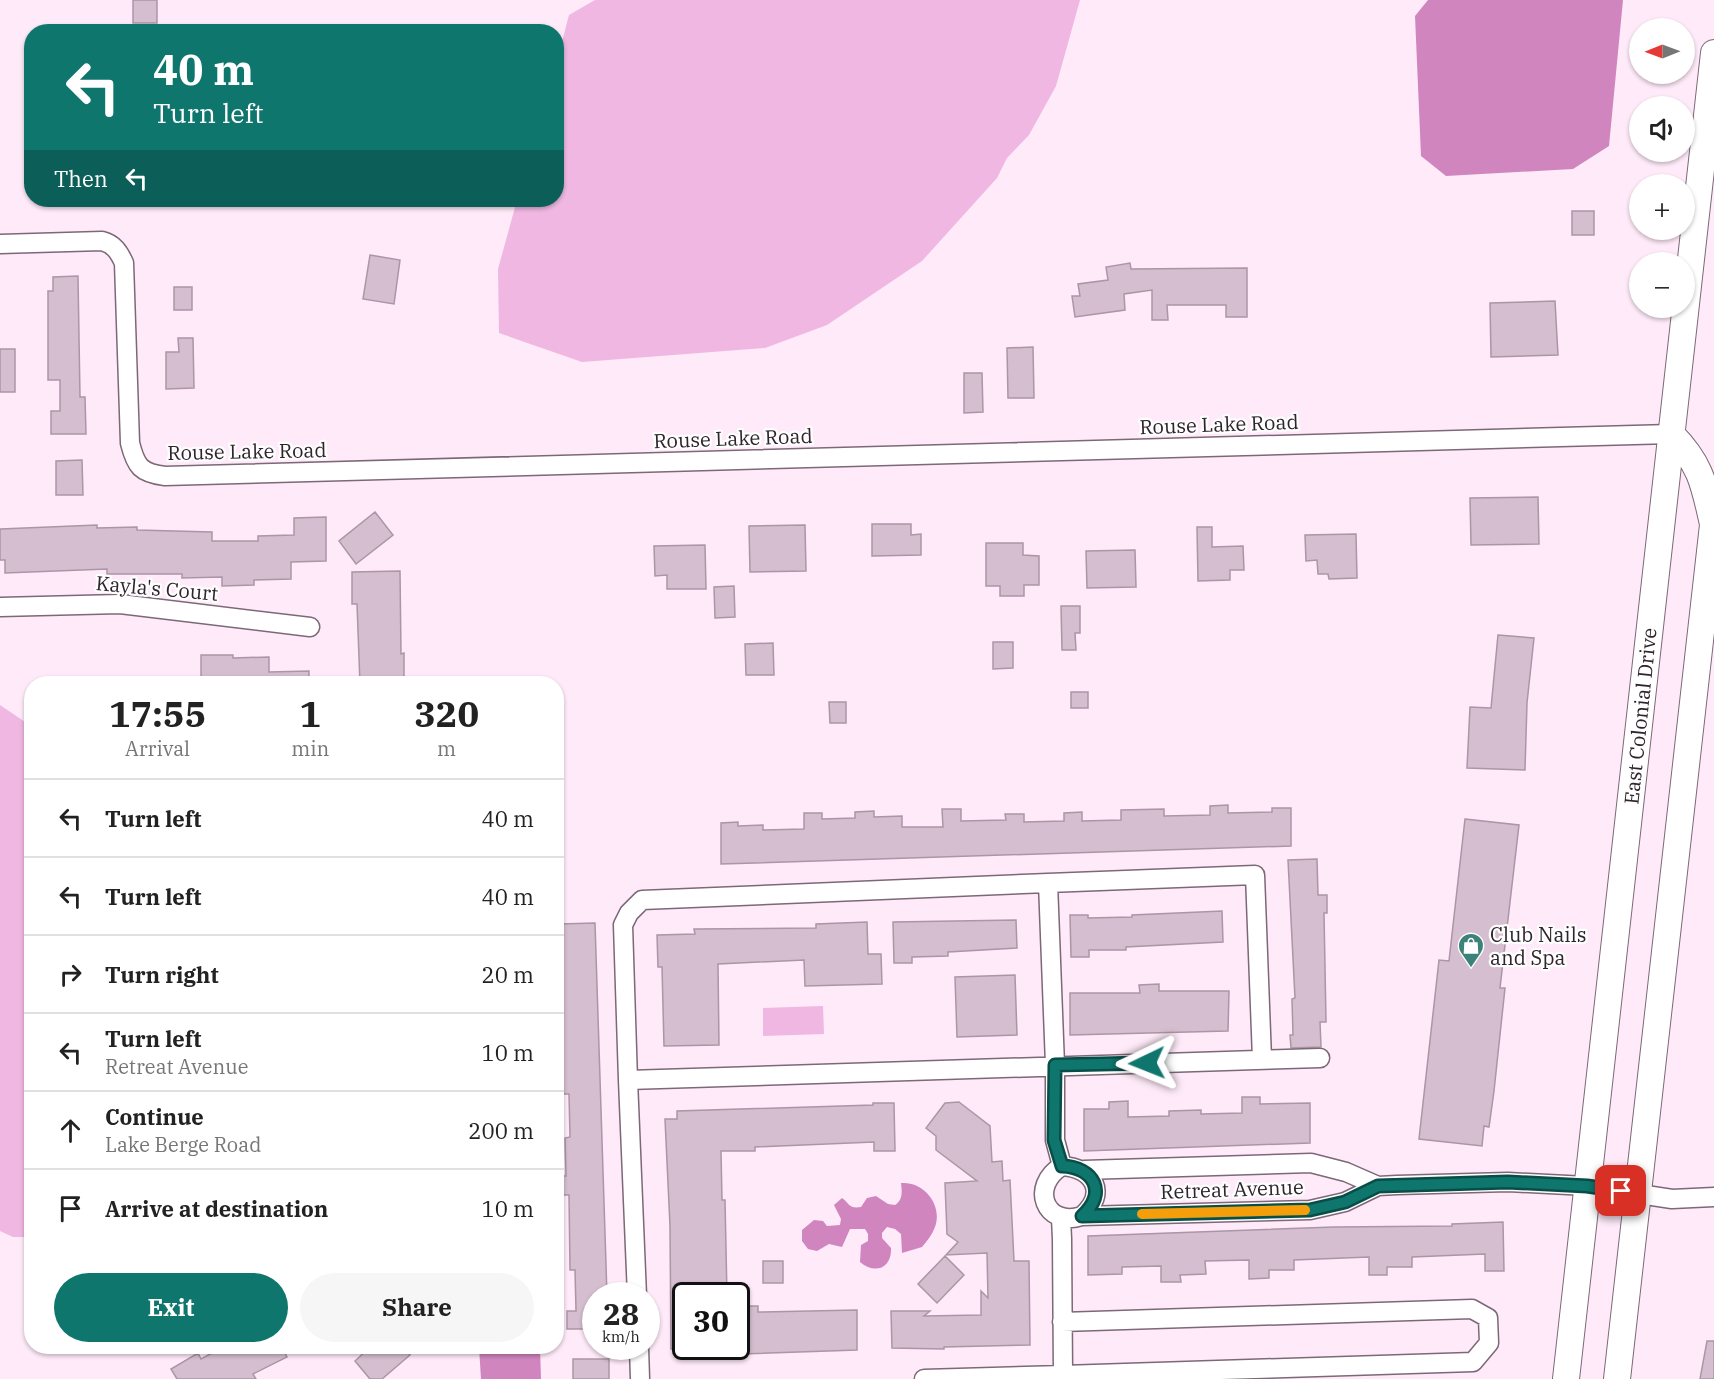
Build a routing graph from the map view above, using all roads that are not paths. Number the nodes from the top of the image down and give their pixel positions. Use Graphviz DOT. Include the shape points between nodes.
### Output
graph roads {
  1 [pos="1714,53"];
  2 [pos="1704,138"];
  3 [pos="1714,167"];
  4 [pos="0,244"];
  5 [pos="1671,434"];
  6 [pos="1714,520"];
  7 [pos="0,607"];
  8 [pos="310,627"];
  9 [pos="1048,883"];
  10 [pos="1320,1058"];
  11 [pos="1262,1059"];
  12 [pos="1055,1065"];
  13 [pos="628,1080"];
  14 [pos="1062,1166"];
  15 [pos="1084,1170"];
  16 [pos="1378,1186"];
  17 [pos="1587,1186"];
  18 [pos="1638,1194"];
  19 [pos="1714,1197"];
  20 [pos="1082,1216"];
  21 [pos="1061,1218"];
  22 [pos="636,1282"];
  23 [pos="1062,1322"];
  24 [pos="639,1360"];
  25 [pos="1063,1377"];
  26 [pos="640,1379"];
  27 [pos="924,1379"];
  28 [pos="1566,1379"];
  29 [pos="1617,1379"];
  1 -- 2 [label="highway, East Colonial Drive"];
  2 -- 3 [label="highway"];
  2 -- 5 [label="highway, East Colonial Drive"];
  4 -- 5 [label="street, Rouse Lake Road" via="102,241 120,254 124,263 130,443 140,468 165,476"];
  5 -- 6 [label="highway" via="1688,451 1703,478"];
  5 -- 17 [label="highway, East Colonial Drive"];
  6 -- 18 [label="highway"];
  7 -- 8 [label="street, Kayla's Court" via="120,604"];
  9 -- 11 [label="street" via="1255,876"];
  9 -- 12 [label="street"];
  9 -- 13 [label="street" via="642,900 623,925"];
  10 -- 11 [label="street"];
  11 -- 12 [label="street"];
  12 -- 13 [label="street"];
  12 -- 14 [label="street" via="1054,1140"];
  13 -- 22 [label="street"];
  14 -- 15 [label="street"];
  14 -- 21 [label="street" via="1049,1176 1043,1194 1052,1213"];
  15 -- 16 [label="street, Retreat Avenue" via="1311,1163"];
  15 -- 20 [label="street" via="1095,1188 1095,1199"];
  16 -- 17 [label="street, Retreat Avenue" via="1508,1182"];
  16 -- 20 [label="street, Retreat Avenue" via="1345,1202 1310,1210"];
  17 -- 18 [label="street, Retreat Avenue"];
  17 -- 28 [label="highway, East Colonial Drive"];
  18 -- 19 [label="street, Retreat Avenue"];
  18 -- 29 [label="highway"];
  20 -- 21 [label="street"];
  21 -- 23 [label="street"];
  23 -- 25 [label="street"];
  23 -- 25 [label="street" via="1472,1309 1488,1318 1489,1343 1473,1362"];
  24 -- 26 [label="street"];
  25 -- 27 [label="street"];
}
